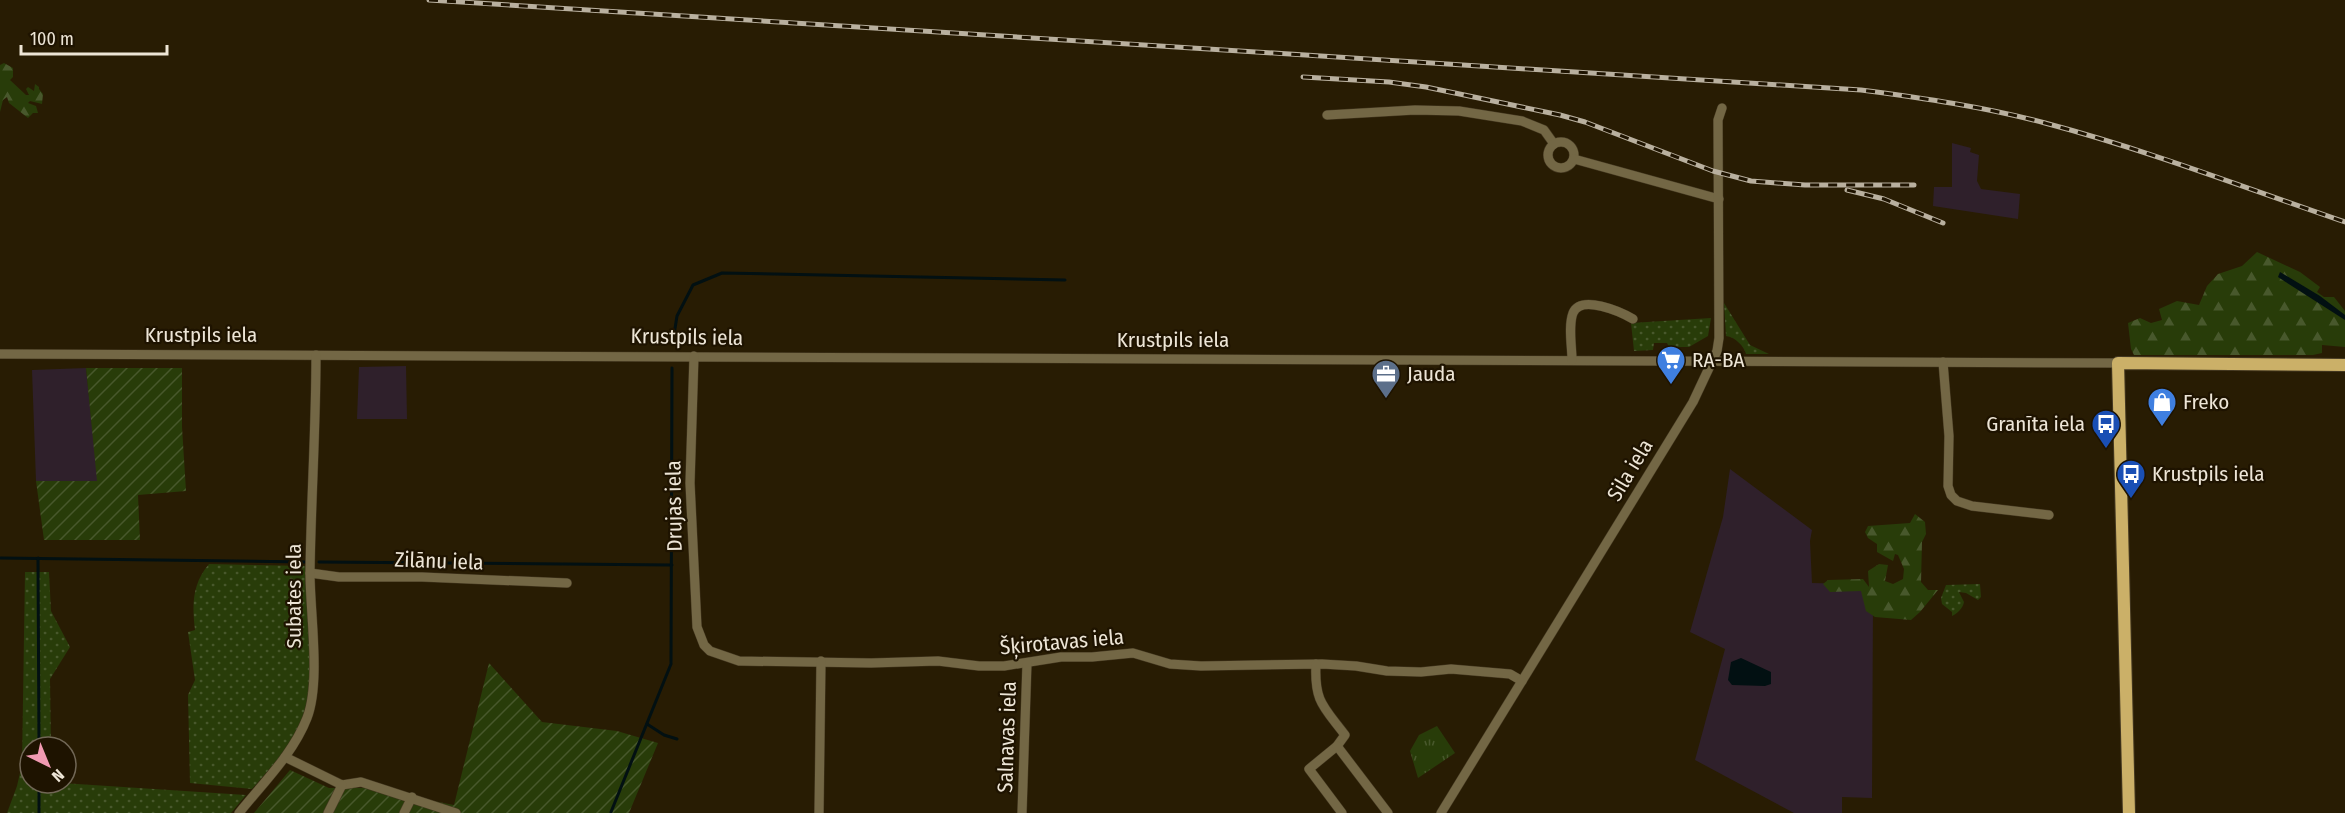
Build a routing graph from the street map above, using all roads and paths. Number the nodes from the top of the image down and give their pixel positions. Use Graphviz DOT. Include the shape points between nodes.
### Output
graph roads {
  1 [pos="1722,108"];
  2 [pos="1327,115"];
  3 [pos="1554,144"];
  4 [pos="1574,159"];
  5 [pos="1719,199"];
  6 [pos="1633,320"];
  7 [pos="0,354"];
  8 [pos="316,355"];
  9 [pos="694,356"];
  10 [pos="1572,360"];
  11 [pos="1713,361"];
  12 [pos="1944,362"];
  13 [pos="2118,363"];
  14 [pos="2345,365"];
  15 [pos="2049,515"];
  16 [pos="310,573"];
  17 [pos="567,583"];
  18 [pos="710,651"];
  19 [pos="821,661"];
  20 [pos="1027,663"];
  21 [pos="1316,664"];
  22 [pos="1522,681"];
  23 [pos="1337,746"];
  24 [pos="285,757"];
  25 [pos="342,785"];
  26 [pos="412,797"];
  27 [pos="239,813"];
  28 [pos="328,813"];
  29 [pos="404,813"];
  30 [pos="456,813"];
  31 [pos="819,813"];
  32 [pos="1022,813"];
  33 [pos="1342,813"];
  34 [pos="1388,813"];
  35 [pos="1441,813"];
  36 [pos="2129,813"];
  1 -- 5 [label="street, Sila iela" via="1718,120"];
  2 -- 3 [label="street" via="1459,111 1522,121 1544,130"];
  3 -- 4 [label="street" via="1567,144"];
  3 -- 4 [label="street" via="1548,156 1553,165 1564,168"];
  4 -- 5 [label="street"];
  5 -- 11 [label="street, Sila iela" via="1719,338"];
  6 -- 10 [label="street" via="1611,309 1586,304 1578,307 1571,328"];
  7 -- 8 [label="street, Krustpils iela"];
  8 -- 9 [label="street, Krustpils iela"];
  8 -- 16 [label="street, Subates iela"];
  9 -- 10 [label="street, Krustpils iela"];
  9 -- 18 [label="street, Drujas iela" via="690,483 697,627"];
  10 -- 11 [label="street, Krustpils iela"];
  11 -- 12 [label="street, Krustpils iela"];
  11 -- 22 [label="street, Sila iela" via="1693,402"];
  12 -- 13 [label="street, Krustpils iela"];
  12 -- 15 [label="street" via="1951,495 1972,506"];
  13 -- 14 [label="main road, Krustpils iela"];
  13 -- 36 [label="main road"];
  16 -- 17 [label="street, Zilānu iela"];
  16 -- 24 [label="street, Subates iela" via="314,691 308,716"];
  18 -- 19 [label="street, Šķirotavas iela" via="739,661"];
  19 -- 20 [label="street, Šķirotavas iela" via="979,666"];
  19 -- 31 [label="street"];
  20 -- 21 [label="street, Šķirotavas iela" via="1133,653 1170,664 1201,666"];
  20 -- 32 [label="street, Salnavas iela"];
  21 -- 22 [label="street, Šķirotavas iela" via="1387,671 1495,672"];
  21 -- 23 [label="street" via="1318,699 1345,735"];
  22 -- 35 [label="street, Sila iela"];
  23 -- 33 [label="street" via="1309,769"];
  23 -- 34 [label="street"];
  24 -- 25 [label="street"];
  24 -- 27 [label="street, Subates iela"];
  25 -- 26 [label="street" via="361,782"];
  25 -- 28 [label="street"];
  26 -- 29 [label="street"];
  26 -- 30 [label="street"];
}
